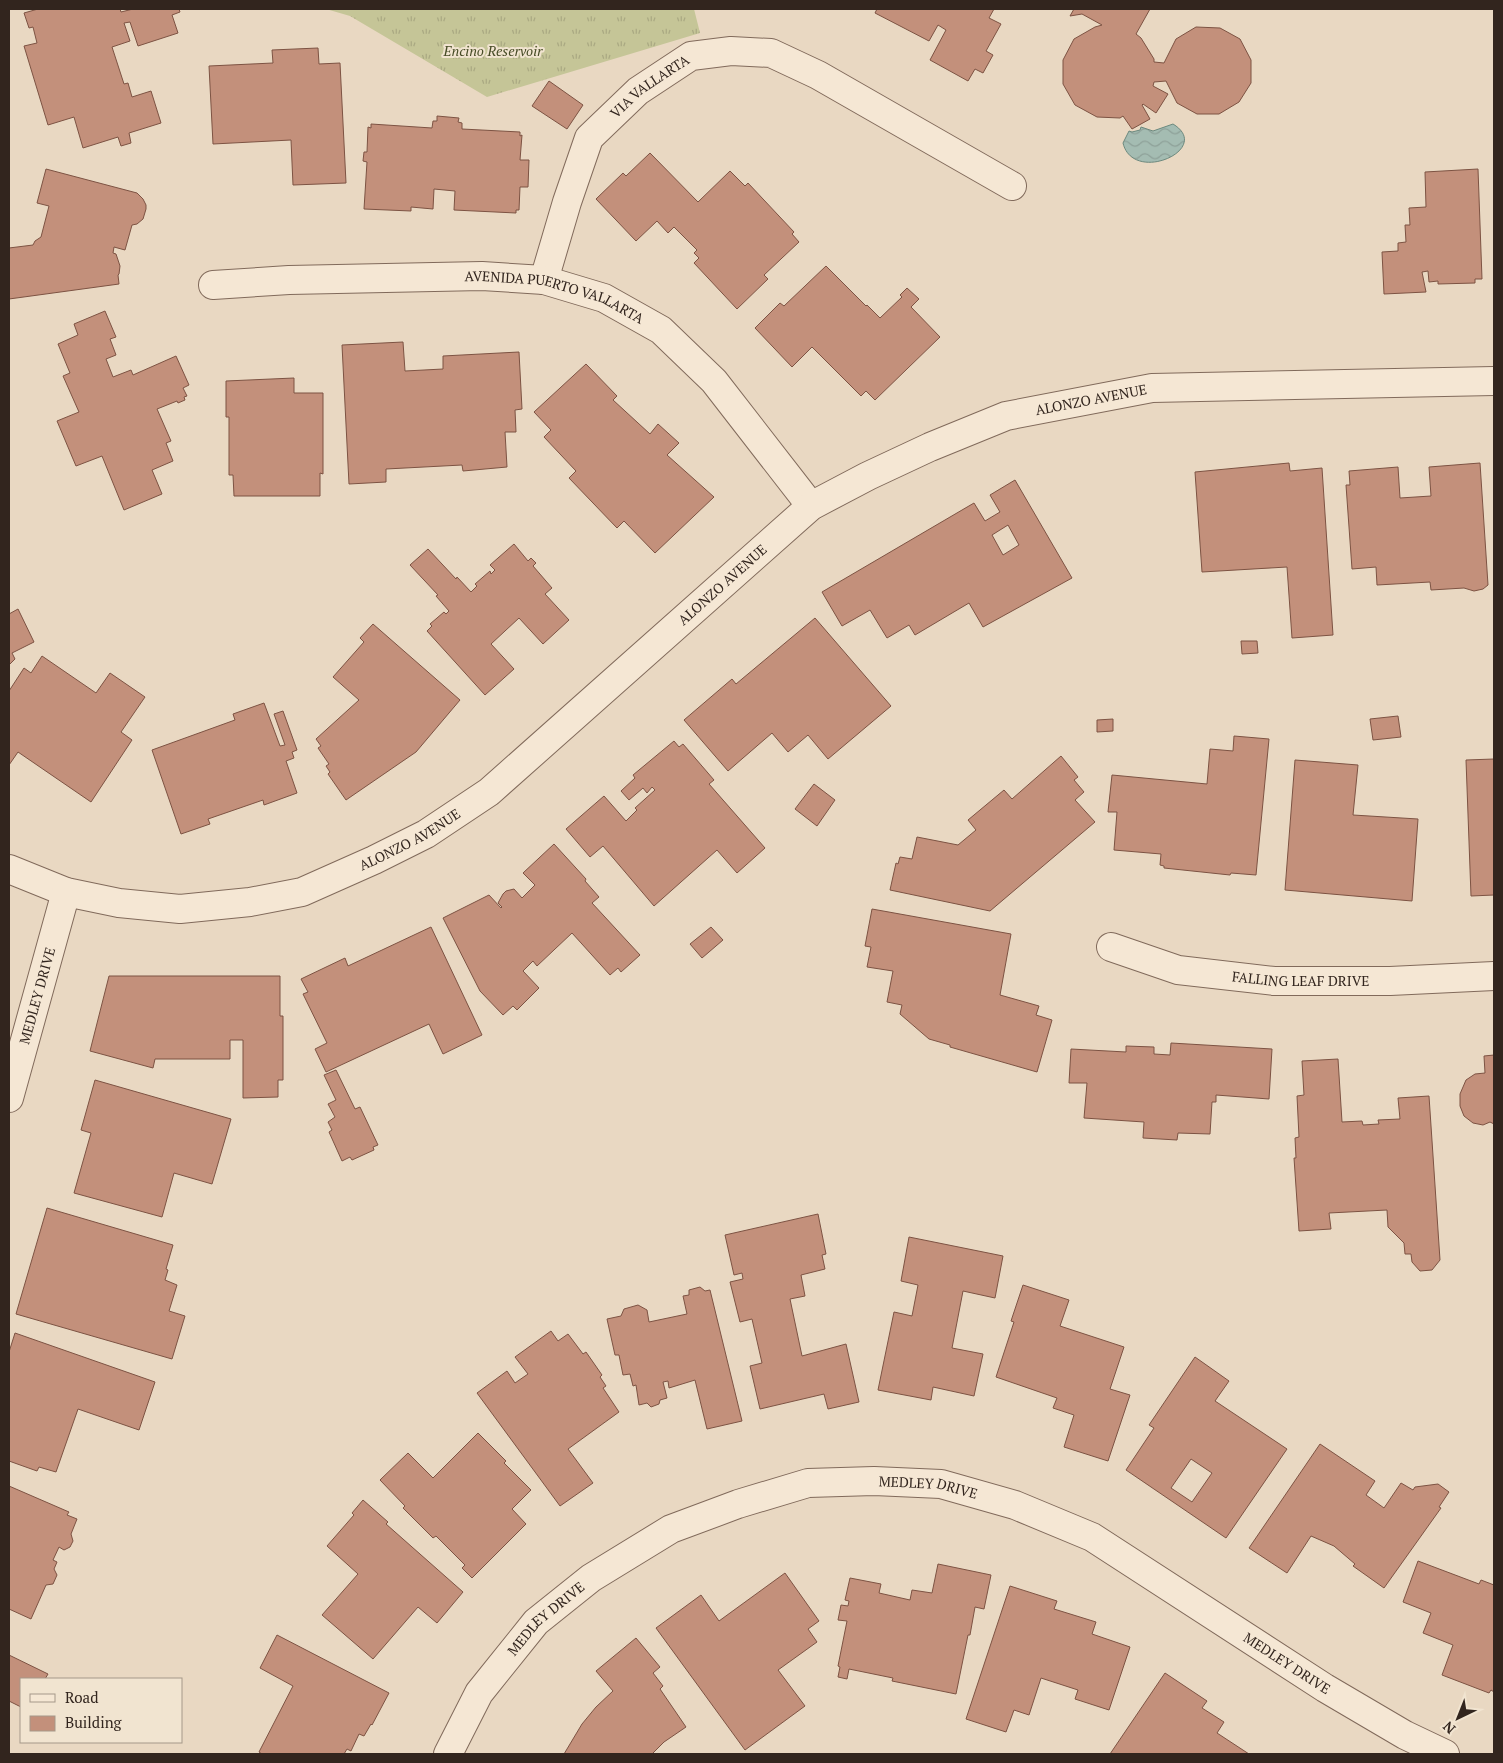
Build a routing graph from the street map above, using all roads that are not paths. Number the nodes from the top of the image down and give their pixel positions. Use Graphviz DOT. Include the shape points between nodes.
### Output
graph roads {
  1 [pos="1012,186"];
  2 [pos="544,280"];
  3 [pos="213,285"];
  4 [pos="1494,381"];
  5 [pos="811,506"];
  6 [pos="9,869"];
  7 [pos="66,892"];
  8 [pos="1110,947"];
  9 [pos="1494,976"];
  10 [pos="9,1098"];
  11 [pos="448,1754"];
  12 [pos="1445,1754"];
  1 -- 2 [label="street, VIA VALLARTA" via="818,75 771,53 731,51 691,56 638,90 589,138"];
  2 -- 3 [label="street, AVENIDA PUERTO VALLARTA" via="463,276"];
  2 -- 5 [label="street, AVENIDA PUERTO VALLARTA" via="604,298 661,330 714,381"];
  4 -- 5 [label="street, ALONZO AVENUE" via="1152,388 1006,416 912,455"];
  5 -- 7 [label="street, ALONZO AVENUE" via="489,792 426,834 302,892 250,902 180,909 119,903"];
  6 -- 7 [label="street, ALONZO AVENUE"];
  7 -- 10 [label="street, MEDLEY DRIVE"];
  8 -- 9 [label="street, FALLING LEAF DRIVE" via="1178,970 1274,981 1390,981"];
  11 -- 12 [label="street, MEDLEY DRIVE" via="478,1693 536,1622 591,1578 671,1529 738,1504 808,1483 874,1482 941,1484 1015,1506 1092,1537 1325,1688 1405,1735"];
}
